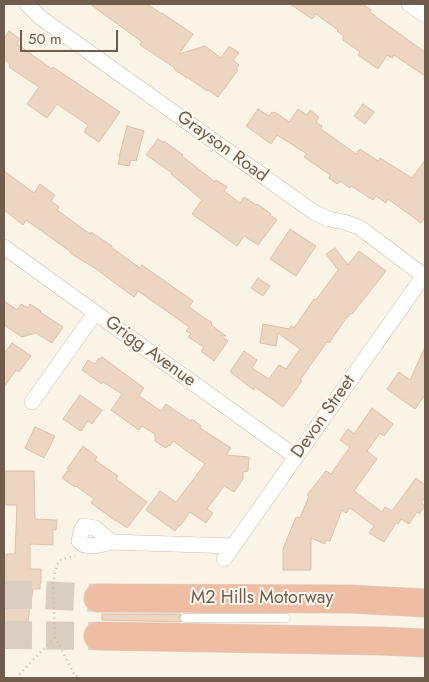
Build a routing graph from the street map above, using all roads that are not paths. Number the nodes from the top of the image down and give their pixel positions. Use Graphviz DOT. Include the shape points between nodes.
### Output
graph roads {
  1 [pos="26,4"];
  2 [pos="410,4"];
  3 [pos="425,15"];
  4 [pos="4,247"];
  5 [pos="425,275"];
  6 [pos="95,313"];
  7 [pos="32,402"];
  8 [pos="296,457"];
  9 [pos="112,542"];
  10 [pos="98,598"];
  11 [pos="425,603"];
  12 [pos="185,618"];
  13 [pos="286,623"];
  14 [pos="98,636"];
  15 [pos="425,643"];
  1 -- 5 [label="street, Grayson Road" via="41,18 315,213 359,227"];
  2 -- 3 [label="street"];
  4 -- 6 [label="street, Grigg Avenue"];
  5 -- 8 [label="street, Devon Street"];
  6 -- 7 [label="street"];
  6 -- 8 [label="street, Grigg Avenue"];
  8 -- 9 [label="street, Devon Street" via="228,553"];
  10 -- 13 [label="highway, M2 Hills Motorway"];
  11 -- 13 [label="highway, M2 Hills Motorway" via="349,599"];
  12 -- 13 [label="lane"];
  13 -- 14 [label="highway, M2 Hills Motorway"];
  13 -- 15 [label="highway, M2 Hills Motorway" via="381,640"];
}
